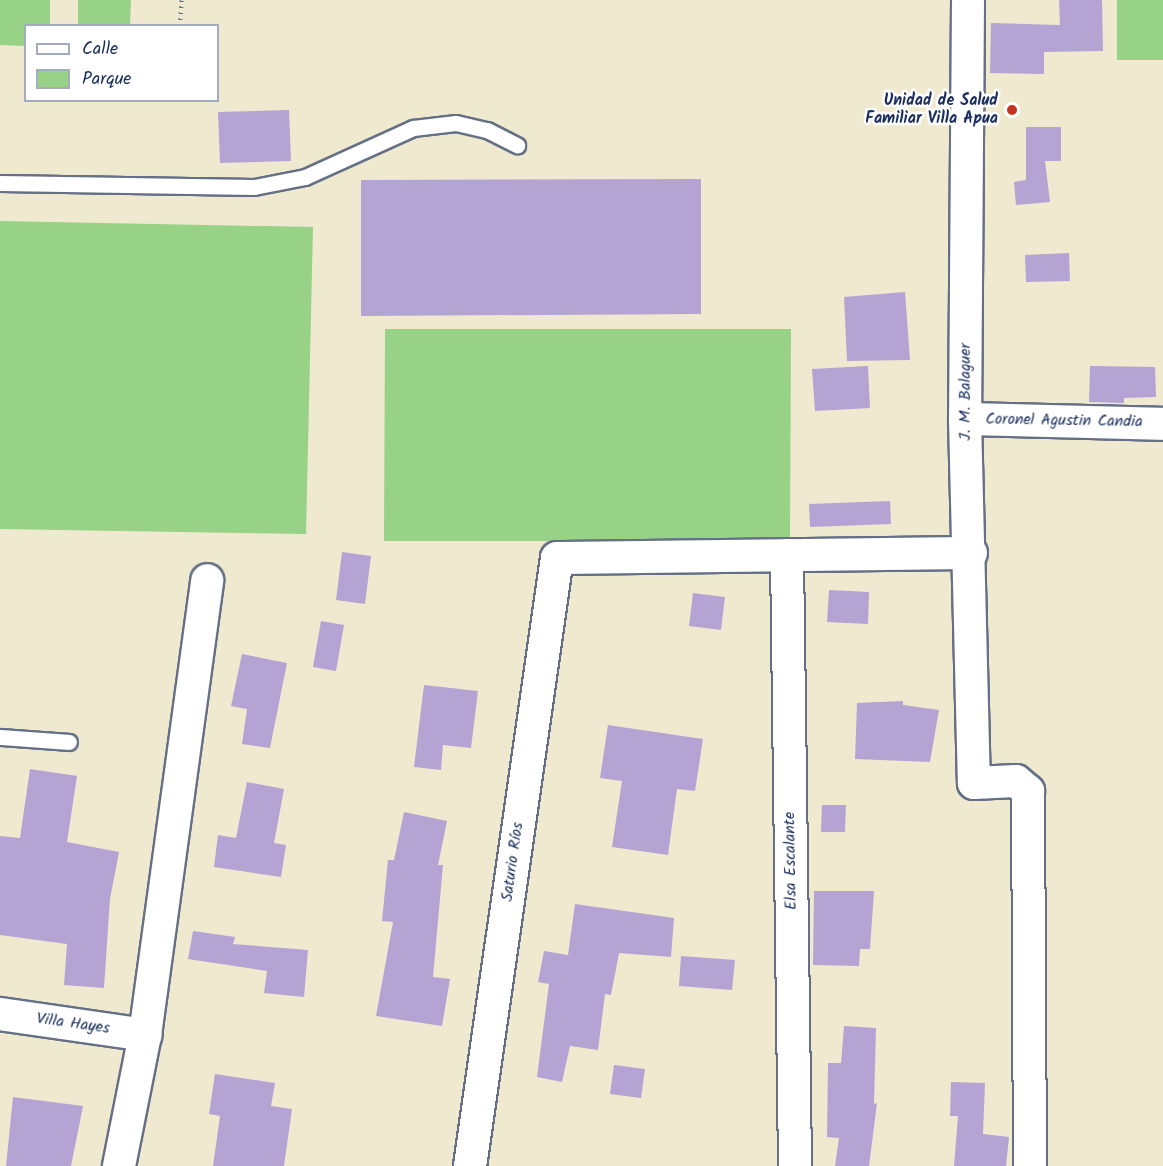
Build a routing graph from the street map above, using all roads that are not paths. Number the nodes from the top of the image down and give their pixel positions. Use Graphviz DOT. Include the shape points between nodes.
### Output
graph roads {
  1 [pos="968,0"];
  2 [pos="517,146"];
  3 [pos="0,183"];
  4 [pos="966,419"];
  5 [pos="1163,424"];
  6 [pos="971,552"];
  7 [pos="787,555"];
  8 [pos="207,580"];
  9 [pos="0,737"];
  10 [pos="69,742"];
  11 [pos="0,1014"];
  12 [pos="145,1035"];
  13 [pos="119,1166"];
  14 [pos="470,1166"];
  15 [pos="795,1166"];
  16 [pos="1030,1166"];
  1 -- 4 [label="street, J. M. Balaguer"];
  2 -- 3 [label="lane" via="487,130 456,123 413,128 305,177 254,187"];
  4 -- 5 [label="street, Coronel Agustin Candia"];
  4 -- 6 [label="street, J. M. Balaguer"];
  6 -- 7 [label="street"];
  6 -- 16 [label="street, J. M. Balaguer" via="974,783 1016,781 1028,791"];
  7 -- 14 [label="street, Saturio Ríos" via="557,558"];
  7 -- 15 [label="street, Elsa Escalante"];
  8 -- 12 [label="street"];
  9 -- 10 [label="lane"];
  11 -- 12 [label="street, Villa Hayes"];
  12 -- 13 [label="street"];
}
